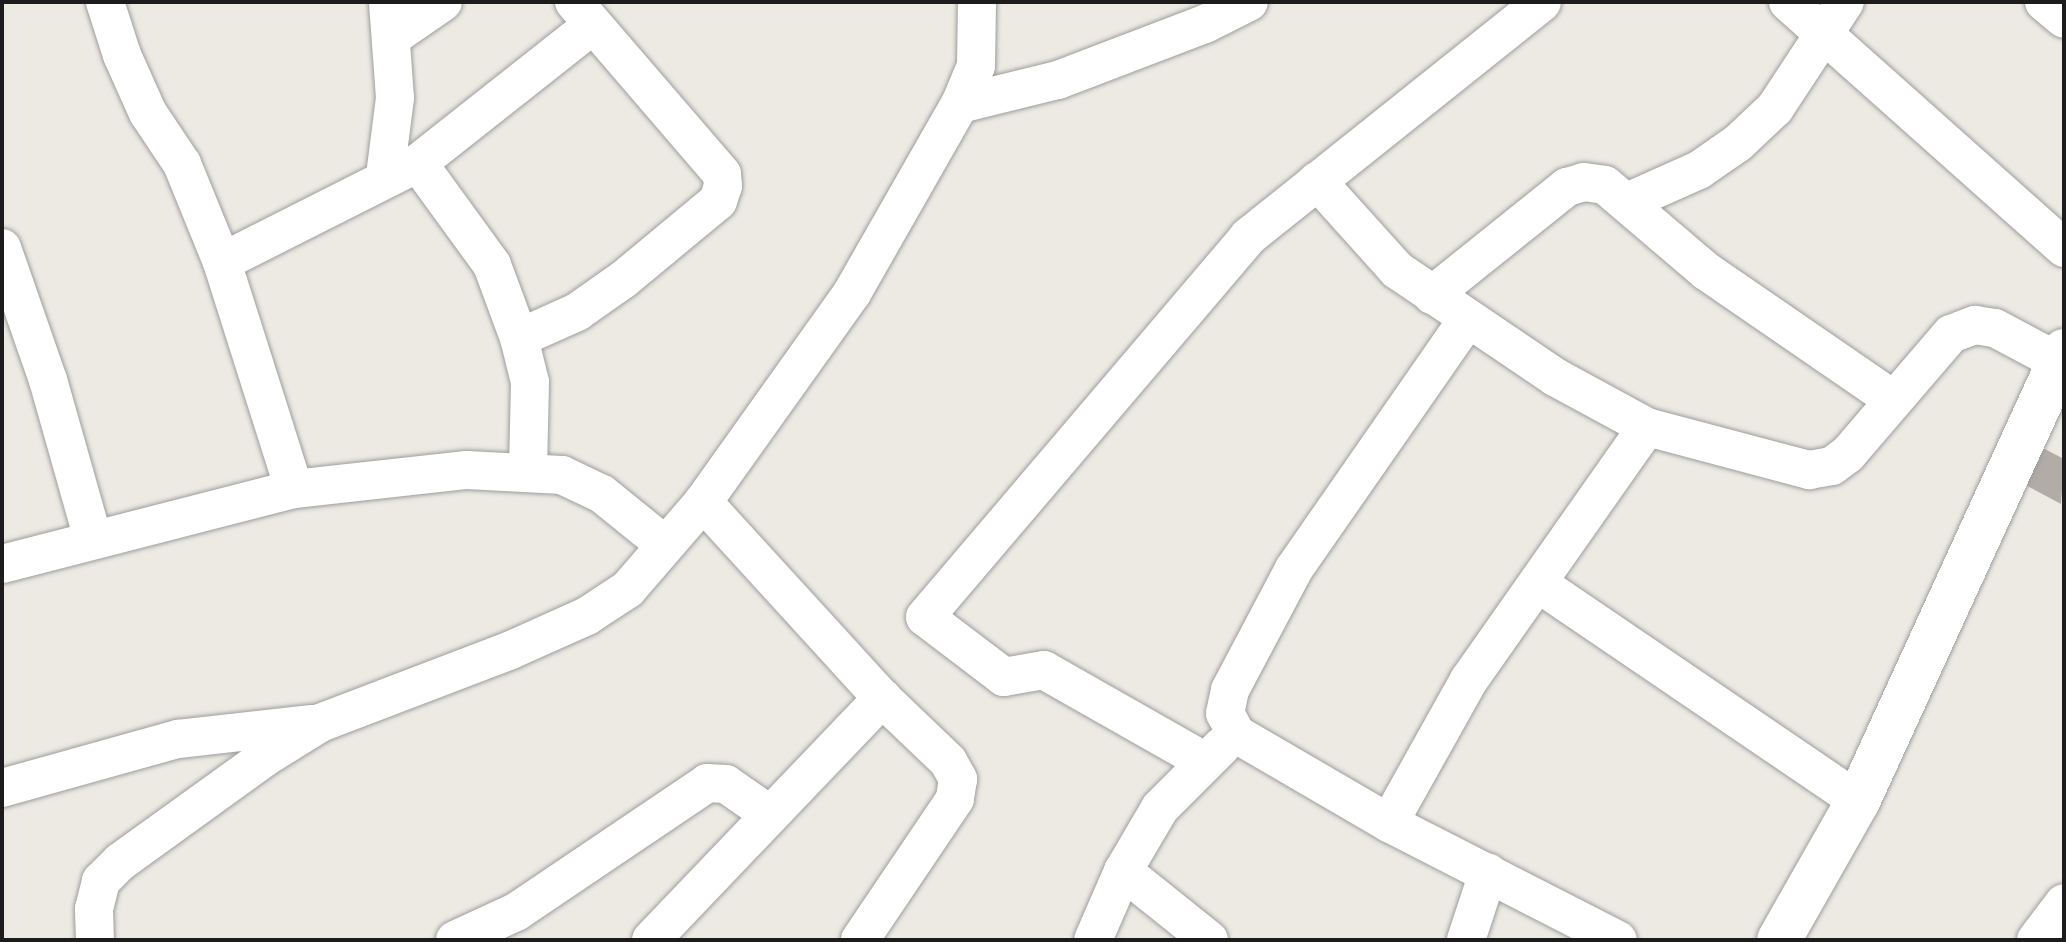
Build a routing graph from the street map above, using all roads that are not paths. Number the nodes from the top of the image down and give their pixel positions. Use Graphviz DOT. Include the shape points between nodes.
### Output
graph roads {
  1 [pos="105,2"];
  2 [pos="443,2"];
  3 [pos="977,2"];
  4 [pos="1249,2"];
  5 [pos="1542,2"];
  6 [pos="1788,2"];
  7 [pos="1845,2"];
  8 [pos="2044,2"];
  9 [pos="1203,13"];
  10 [pos="583,14"];
  11 [pos="391,19"];
  12 [pos="2064,19"];
  13 [pos="1824,34"];
  14 [pos="960,104"];
  15 [pos="401,169"];
  16 [pos="1317,181"];
  17 [pos="1627,202"];
  18 [pos="2,248"];
  19 [pos="2064,248"];
  20 [pos="222,262"];
  21 [pos="1432,295"];
  22 [pos="1467,320"];
  23 [pos="519,338"];
  24 [pos="2062,357"];
  25 [pos="1892,399"];
  26 [pos="1647,427"];
  27 [pos="528,470"];
  28 [pos="294,489"];
  29 [pos="703,502"];
  30 [pos="93,539"];
  31 [pos="664,544"];
  32 [pos="2,564"];
  33 [pos="1539,584"];
  34 [pos="882,698"];
  35 [pos="320,723"];
  36 [pos="1236,734"];
  37 [pos="1204,761"];
  38 [pos="2,788"];
  39 [pos="1858,801"];
  40 [pos="769,814"];
  41 [pos="1389,823"];
  42 [pos="1123,871"];
  43 [pos="1488,873"];
  44 [pos="2064,903"];
  45 [pos="95,940"];
  46 [pos="455,940"];
  47 [pos="651,940"];
  48 [pos="860,940"];
  49 [pos="1093,940"];
  50 [pos="1209,940"];
  51 [pos="1466,940"];
  52 [pos="1618,940"];
  53 [pos="1779,940"];
  54 [pos="2036,940"];
  1 -- 20 [label="street" via="148,113 182,164"];
  2 -- 11 [label="street"];
  3 -- 14 [label="street" via="976,66"];
  4 -- 9 [label="street"];
  5 -- 16 [label="street"];
  6 -- 13 [label="street"];
  7 -- 13 [label="street"];
  8 -- 12 [label="street"];
  9 -- 14 [label="street" via="1058,80"];
  10 -- 15 [label="street"];
  10 -- 23 [label="street" via="722,174 723,186 718,201 624,279 577,312"];
  11 -- 15 [label="street"];
  13 -- 17 [label="street" via="1775,108 1738,143 1699,170"];
  13 -- 19 [label="street"];
  14 -- 29 [label="street" via="852,293"];
  15 -- 20 [label="street"];
  15 -- 23 [label="street" via="492,265"];
  16 -- 21 [label="street" via="1397,270"];
  16 -- 37 [label="street" via="1248,237 1174,318 925,617 1004,677 1044,670"];
  17 -- 21 [label="street" via="1605,185 1584,182 1567,187"];
  17 -- 25 [label="street" via="1706,271"];
  18 -- 30 [label="street" via="48,380"];
  20 -- 28 [label="street"];
  21 -- 22 [label="street"];
  22 -- 26 [label="street"];
  22 -- 36 [label="street" via="1294,569 1230,690 1225,713"];
  23 -- 27 [label="street" via="530,382"];
  24 -- 25 [label="street" via="1995,328 1975,325 1951,334"];
  24 -- 39 [label="street"];
  25 -- 26 [label="street" via="1848,454 1832,466 1809,470"];
  26 -- 33 [label="street"];
  27 -- 28 [label="street" via="467,470"];
  27 -- 31 [label="street" via="562,475 602,494"];
  28 -- 30 [label="street"];
  29 -- 31 [label="street"];
  29 -- 34 [label="street"];
  30 -- 32 [label="street"];
  31 -- 35 [label="street" via="628,589 587,616"];
  33 -- 39 [label="street"];
  33 -- 41 [label="street" via="1469,680"];
  34 -- 40 [label="street"];
  34 -- 48 [label="street" via="948,761 958,779 955,799"];
  35 -- 38 [label="street" via="178,739"];
  35 -- 45 [label="street" via="120,862 101,881 94,909"];
  36 -- 37 [label="street"];
  36 -- 41 [label="street"];
  37 -- 42 [label="street" via="1160,808"];
  39 -- 53 [label="street"];
  40 -- 46 [label="street" via="726,784 707,783 516,912"];
  40 -- 47 [label="street"];
  41 -- 43 [label="street"];
  42 -- 49 [label="street"];
  42 -- 50 [label="street"];
  43 -- 51 [label="street"];
  43 -- 52 [label="street"];
  44 -- 54 [label="street"];
}
